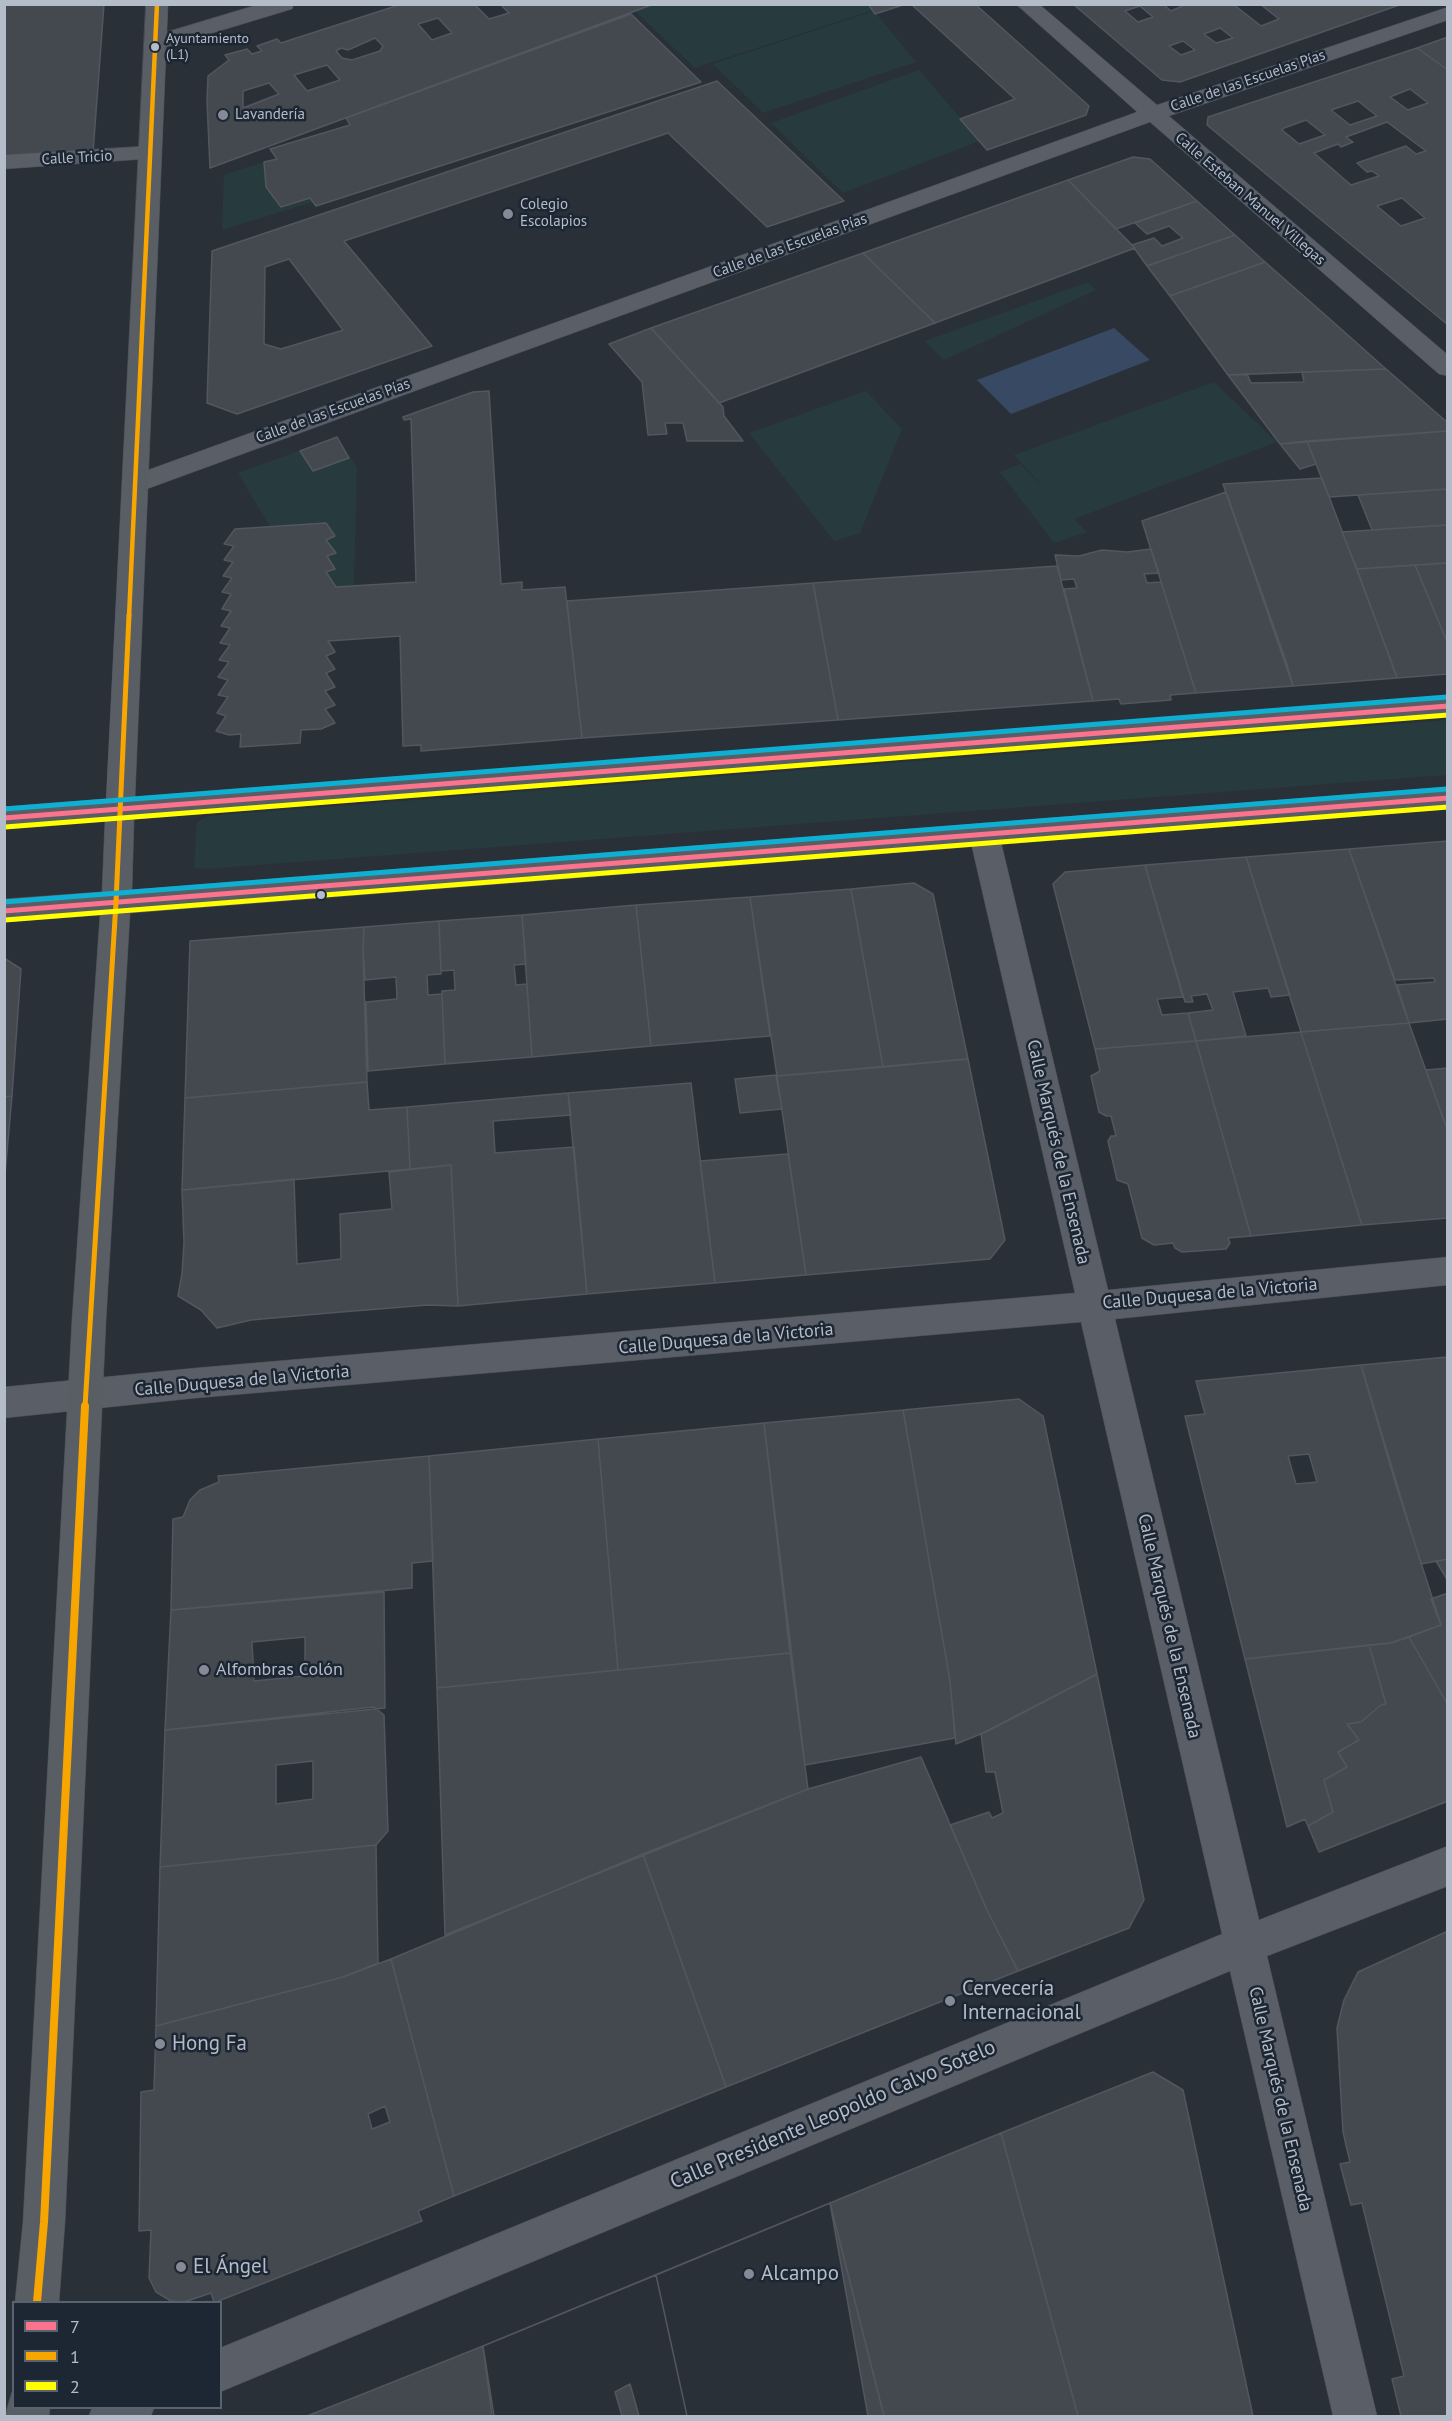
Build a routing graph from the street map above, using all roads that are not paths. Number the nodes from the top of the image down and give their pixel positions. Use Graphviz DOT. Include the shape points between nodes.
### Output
graph roads {
  1 [pos="157,4"];
  2 [pos="284,4"];
  3 [pos="1026,4"];
  4 [pos="1448,13"];
  5 [pos="155,43"];
  6 [pos="1152,114"];
  7 [pos="150,153"];
  8 [pos="4,162"];
  9 [pos="1448,368"];
  10 [pos="135,484"];
  11 [pos="1448,706"];
  12 [pos="1448,798"];
  13 [pos="119,808"];
  14 [pos="4,818"];
  15 [pos="984,834"];
  16 [pos="116,902"];
  17 [pos="4,911"];
  18 [pos="1448,1271"];
  19 [pos="1096,1305"];
  20 [pos="86,1395"];
  21 [pos="4,1403"];
  22 [pos="1448,1866"];
  23 [pos="1245,1946"];
  24 [pos="37,2301"];
  25 [pos="222,2369"];
  26 [pos="129,2409"];
  27 [pos="111,2416"];
  28 [pos="1355,2416"];
  1 -- 5 [label="main road"];
  2 -- 5 [label="street"];
  3 -- 6 [label="street, Calle Esteban Manuel Villegas"];
  4 -- 6 [label="street, Calle de las Escuelas Pías"];
  5 -- 7 [label="main road"];
  6 -- 9 [label="street, Calle Esteban Manuel Villegas"];
  6 -- 10 [label="street, Calle de las Escuelas Pías"];
  7 -- 8 [label="street, Calle Tricio"];
  7 -- 10 [label="main road"];
  10 -- 13 [label="main road"];
  11 -- 13 [label="main road"];
  12 -- 15 [label="main road"];
  13 -- 14 [label="main road"];
  13 -- 16 [label="main road"];
  15 -- 16 [label="main road"];
  15 -- 19 [label="street, Calle Marqués de la Ensenada"];
  16 -- 17 [label="main road"];
  16 -- 20 [label="main road"];
  18 -- 19 [label="street, Calle Duquesa de la Victoria"];
  19 -- 20 [label="street, Calle Duquesa de la Victoria"];
  19 -- 23 [label="street, Calle Marqués de la Ensenada"];
  20 -- 21 [label="street, Calle Duquesa de la Victoria"];
  20 -- 24 [label="main road"];
  22 -- 23 [label="street, Calle Presidente Leopoldo Calvo Sotelo"];
  23 -- 25 [label="street, Calle Presidente Leopoldo Calvo Sotelo"];
  23 -- 28 [label="street, Calle Marqués de la Ensenada"];
  26 -- 27 [label="street"];
}
